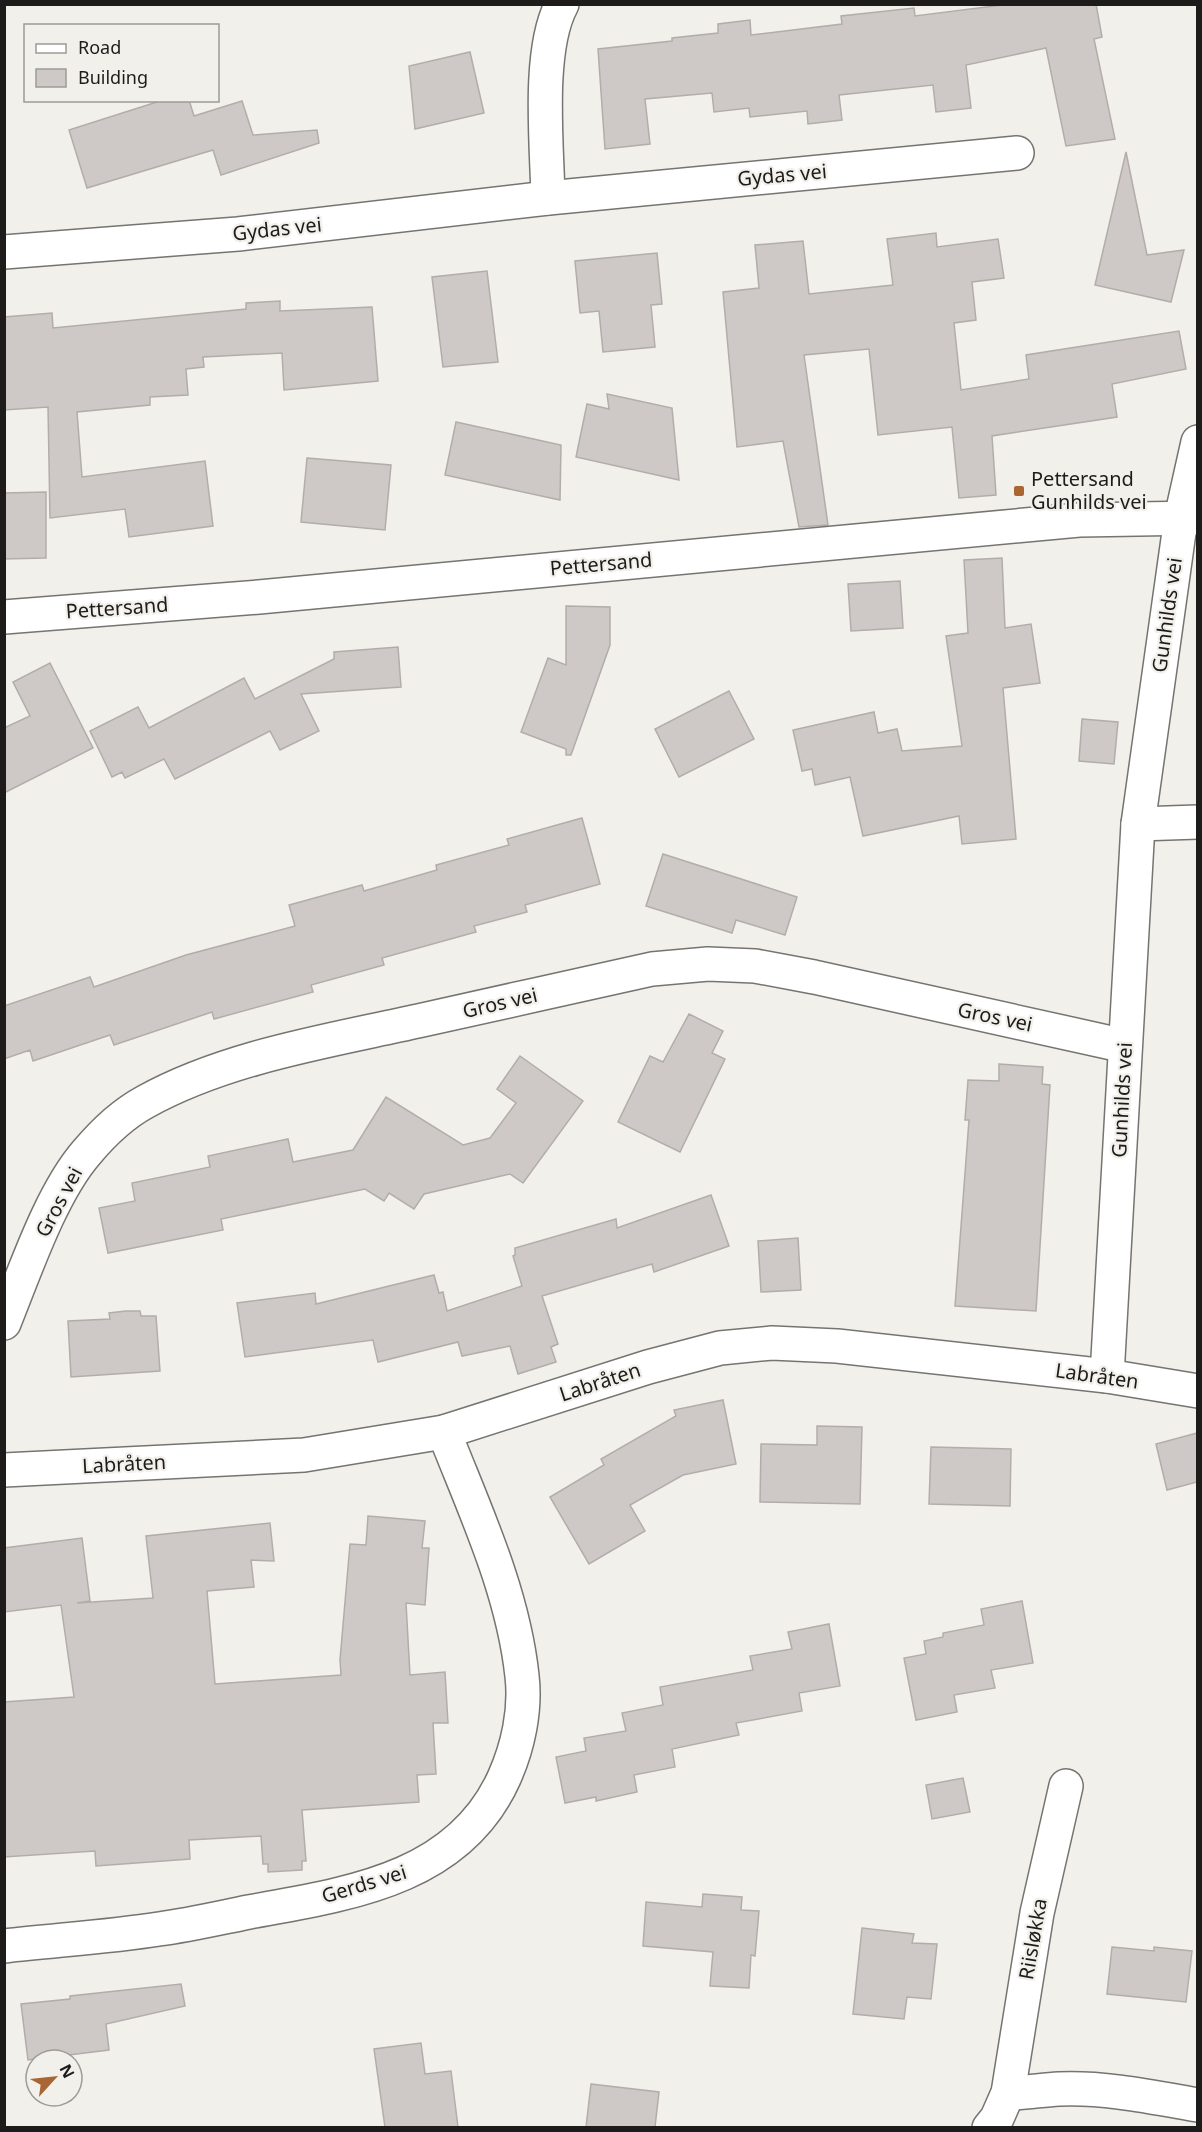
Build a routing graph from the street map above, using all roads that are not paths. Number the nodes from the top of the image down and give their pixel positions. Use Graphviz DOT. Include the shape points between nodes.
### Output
graph roads {
  1 [pos="562,4"];
  2 [pos="1017,153"];
  3 [pos="548,198"];
  4 [pos="4,252"];
  5 [pos="1197,442"];
  6 [pos="1189,518"];
  7 [pos="4,617"];
  8 [pos="1197,822"];
  9 [pos="1138,824"];
  10 [pos="1125,1046"];
  11 [pos="4,1323"];
  12 [pos="1107,1376"];
  13 [pos="1197,1391"];
  14 [pos="444,1432"];
  15 [pos="4,1470"];
  16 [pos="1066,1786"];
  17 [pos="4,1946"];
  18 [pos="1008,2093"];
  19 [pos="1197,2105"];
  20 [pos="989,2127"];
  1 -- 3 [label="street" via="549,43 546,84"];
  2 -- 3 [label="street, Gydas vei"];
  3 -- 4 [label="street, Gydas vei" via="238,234"];
  5 -- 6 [label="street, Gunhilds vei"];
  6 -- 7 [label="street, Pettersand" via="1079,520 260,597"];
  6 -- 9 [label="street, Gunhilds vei"];
  8 -- 9 [label="street"];
  9 -- 10 [label="street, Gunhilds vei"];
  10 -- 11 [label="street, Gros vei" via="814,977 755,966 708,964 652,969 316,1044 236,1065 182,1085 144,1103 117,1122 86,1153 61,1191"];
  10 -- 12 [label="street, Gunhilds vei"];
  12 -- 13 [label="street, Labråten"];
  12 -- 14 [label="street, Labråten" via="837,1346 772,1343 720,1348 648,1367"];
  14 -- 15 [label="street, Labråten" via="304,1455"];
  14 -- 17 [label="street, Gerds vei" via="496,1566 514,1624 522,1678 521,1724 511,1764 479,1820 460,1840 436,1856 407,1873 372,1886 159,1929"];
  16 -- 18 [label="street, Riisløkka" via="1037,1913"];
  18 -- 19 [label="street" via="1095,2091"];
  18 -- 20 [label="street, Riisløkka"];
}
